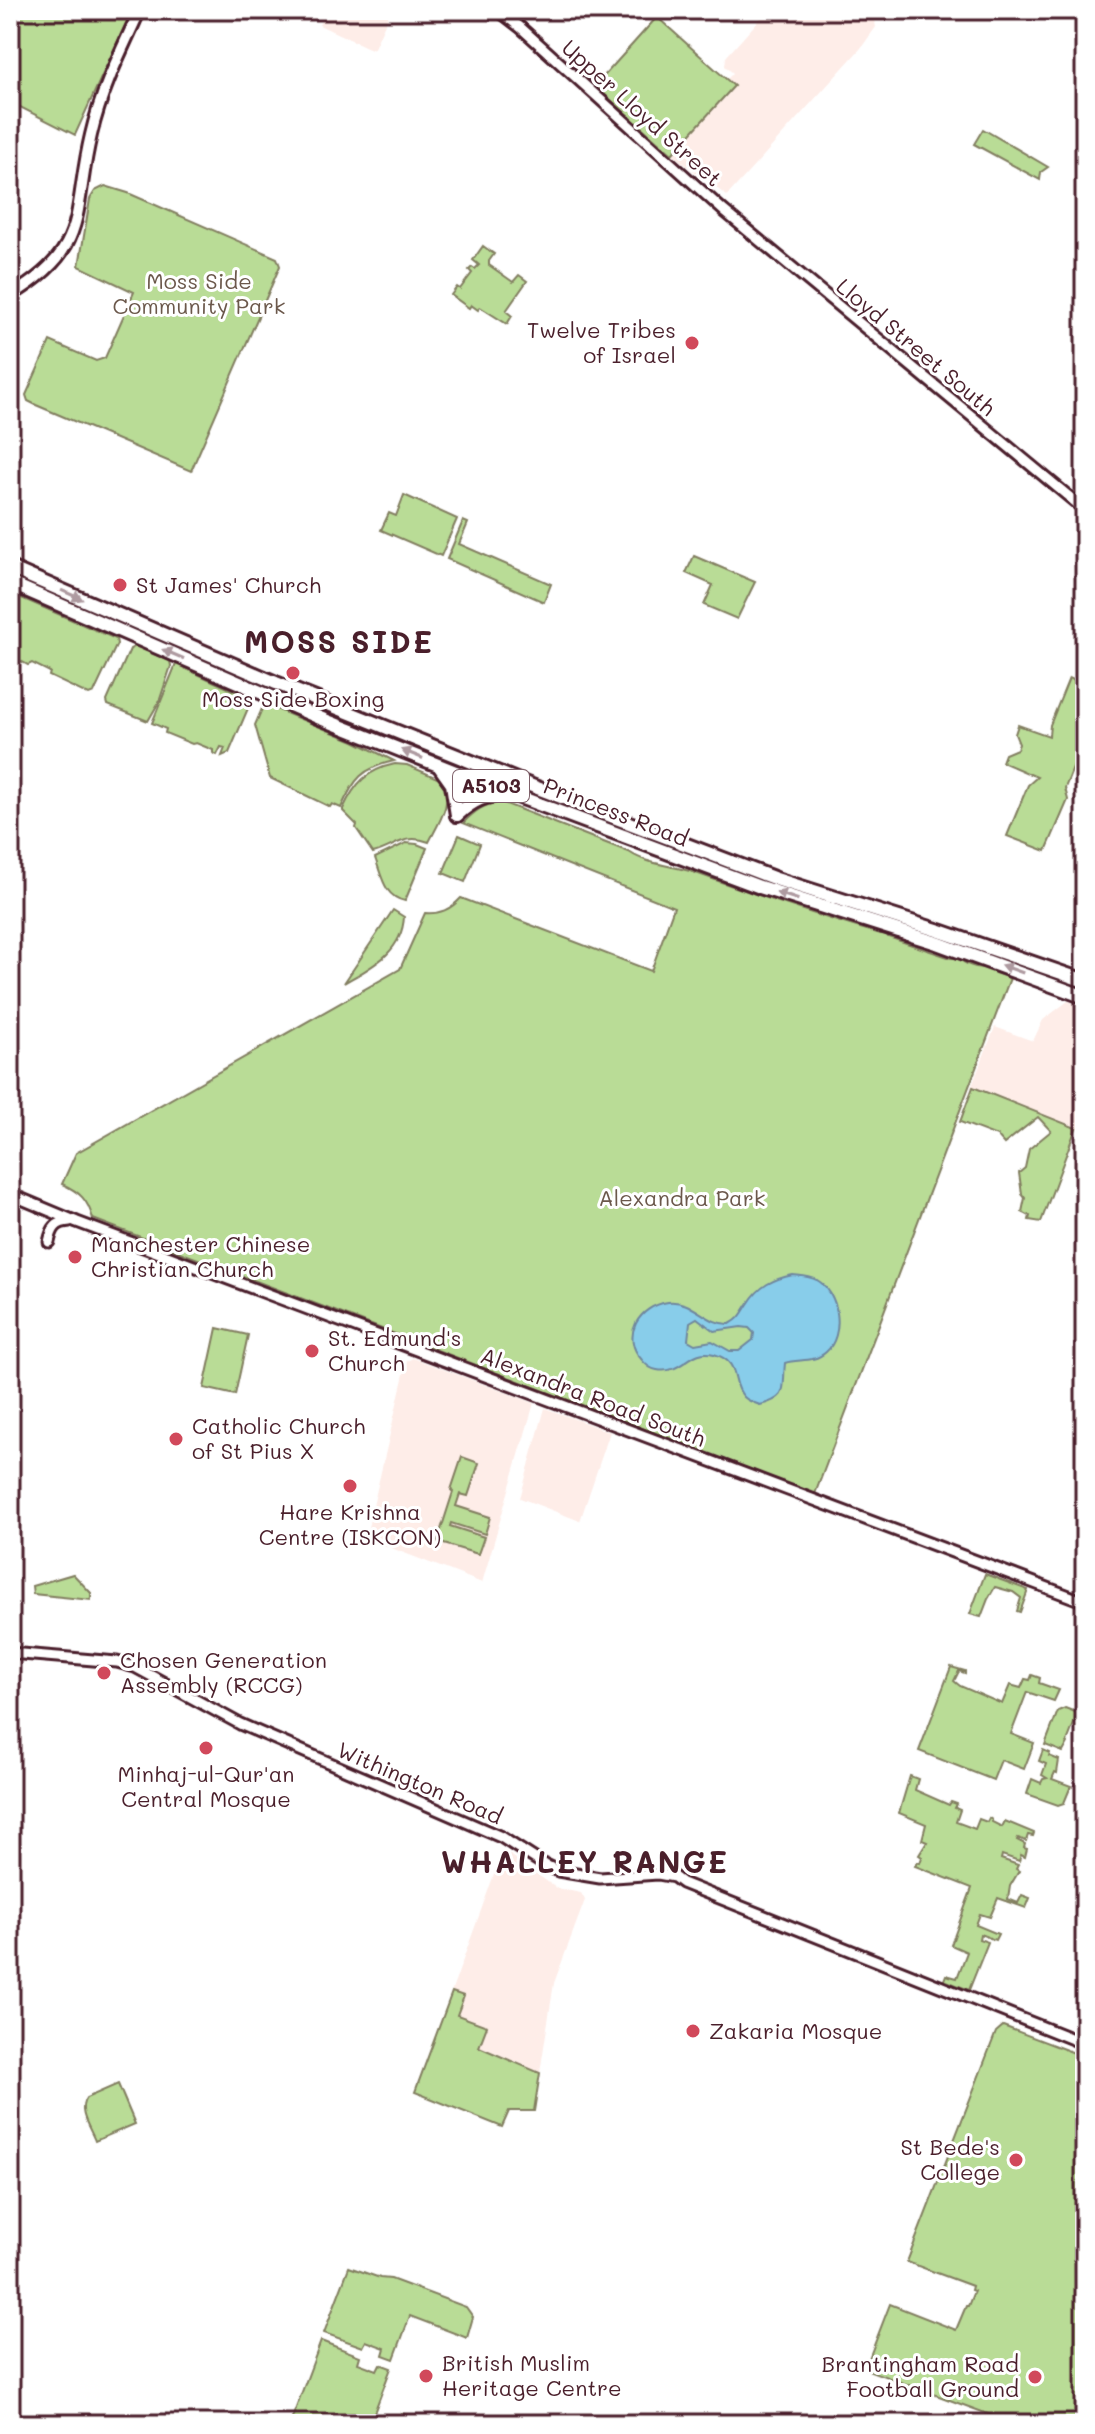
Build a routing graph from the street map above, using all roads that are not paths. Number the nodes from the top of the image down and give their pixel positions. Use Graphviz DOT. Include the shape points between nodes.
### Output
graph roads {
  1 [pos="140,10"];
  2 [pos="498,10"];
  3 [pos="724,211"];
  4 [pos="10,296"];
  5 [pos="1085,510"];
  6 [pos="10,568"];
  7 [pos="10,583"];
  8 [pos="438,765"];
  9 [pos="527,800"];
  10 [pos="1085,981"];
  11 [pos="1085,997"];
  12 [pos="10,1194"];
  13 [pos="74,1221"];
  14 [pos="49,1242"];
  15 [pos="1085,1602"];
  16 [pos="10,1653"];
  17 [pos="1085,2044"];
  1 -- 4 [label="main road" via="100,103 71,237 40,277"];
  2 -- 3 [label="street, Upper Lloyd Street"];
  3 -- 5 [label="street, Lloyd Street South"];
  6 -- 10 [label="highway, Princess Road / A5103, one-way" via="519,781 776,879"];
  8 -- 7 [label="highway, Princess Road / A5103, one-way"];
  8 -- 9 [label="highway, Princess Road / A5103"];
  8 -- 9 [label="highway" via="452,784 457,815 483,797 500,794"];
  11 -- 9 [label="highway, Princess Road / A5103, one-way" via="937,943 752,885"];
  12 -- 13 [label="street, Alexandra Road South"];
  13 -- 14 [label="street" via="57,1224"];
  13 -- 15 [label="street, Alexandra Road South"];
  16 -- 17 [label="street, Withington Road" via="135,1667 240,1724 501,1837 558,1871 600,1878 674,1877"];
}
